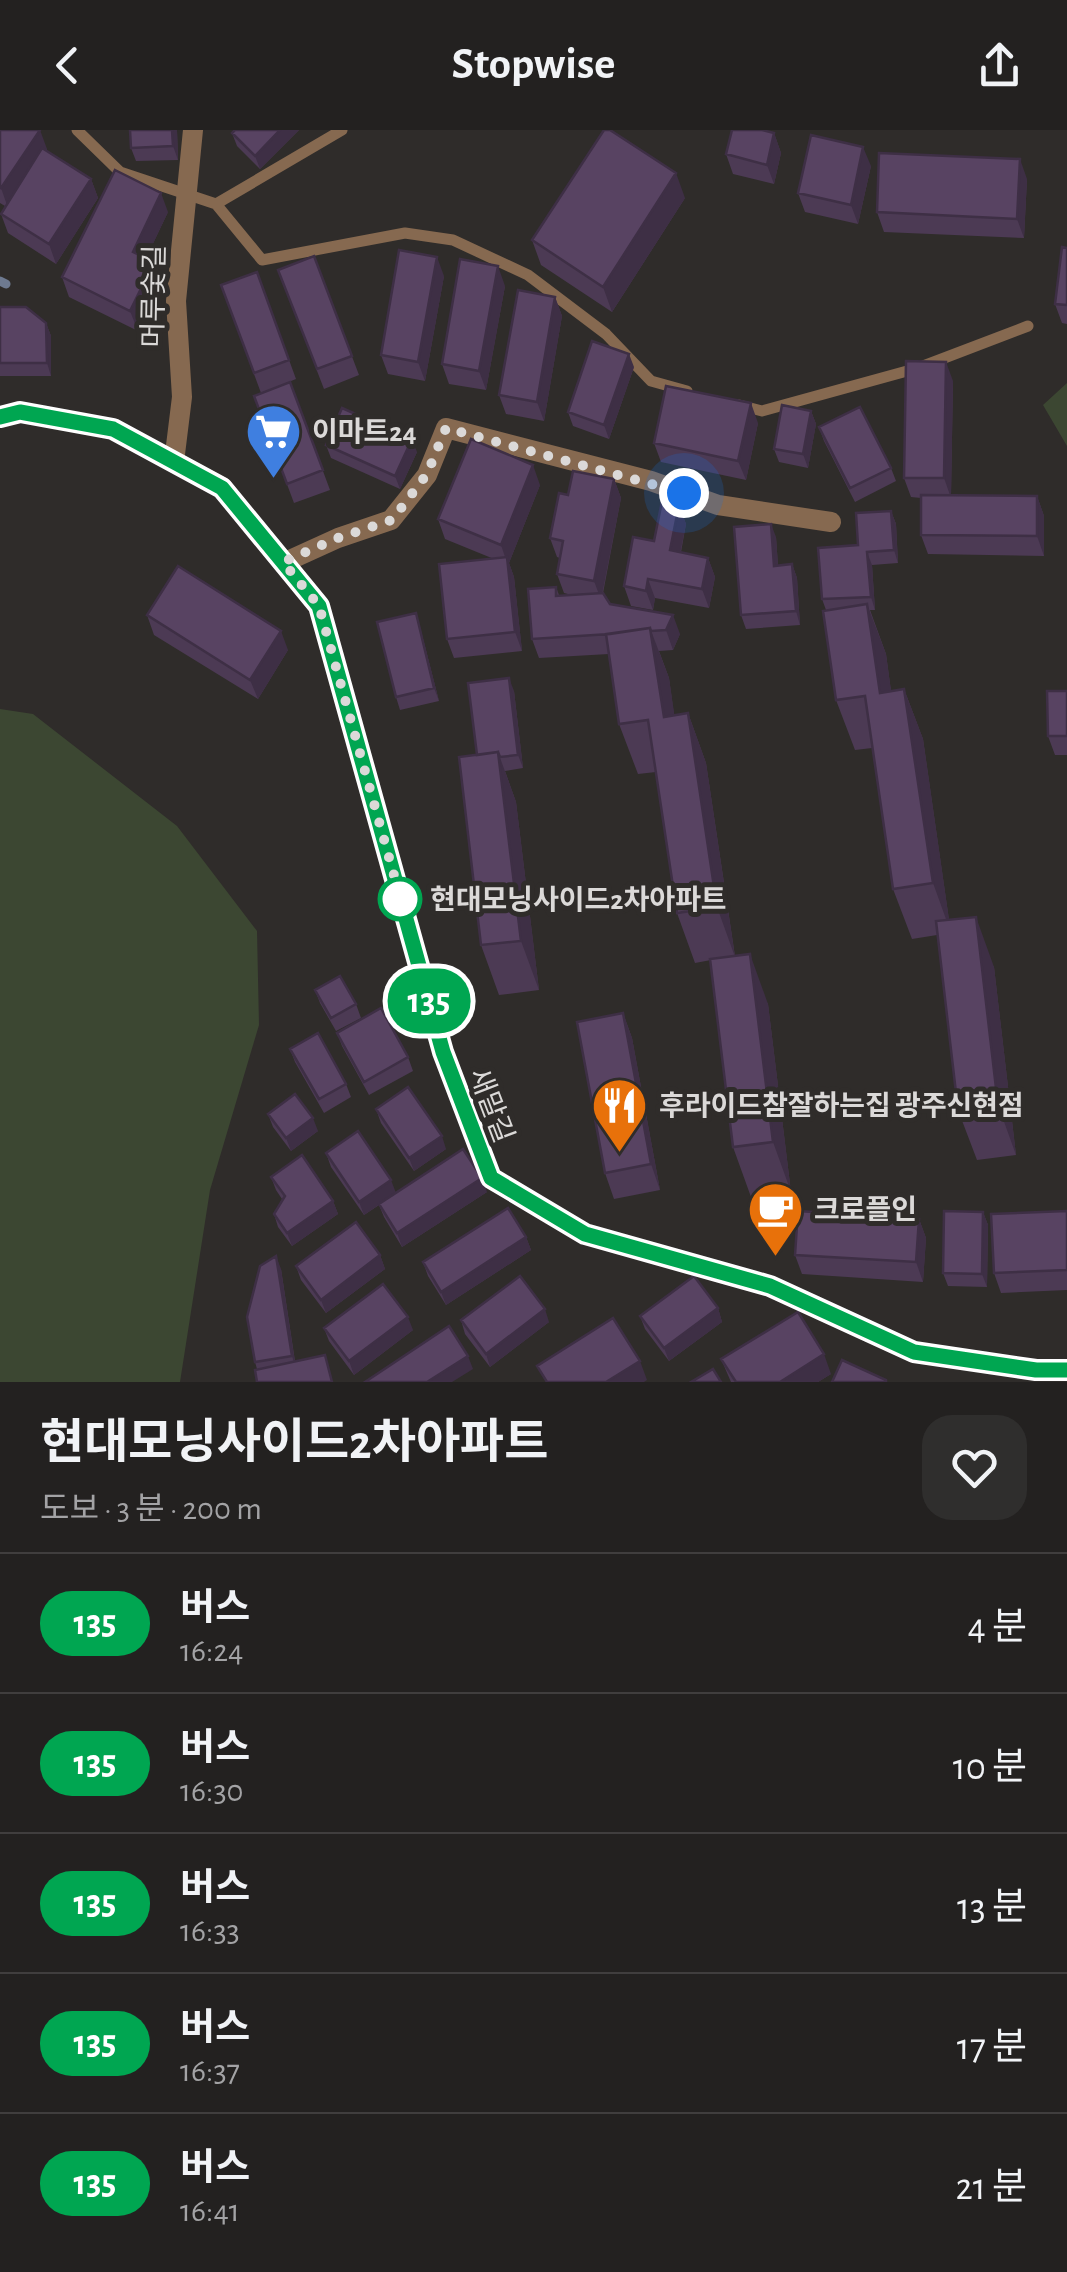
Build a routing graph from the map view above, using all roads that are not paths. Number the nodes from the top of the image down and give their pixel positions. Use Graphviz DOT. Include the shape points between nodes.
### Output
graph roads {
  1 [pos="77,130"];
  2 [pos="193,130"];
  3 [pos="342,130"];
  4 [pos="186,193"];
  5 [pos="216,204"];
  6 [pos="1028,326"];
  7 [pos="706,396"];
  8 [pos="725,401"];
  9 [pos="0,417"];
  10 [pos="174,462"];
  11 [pos="831,522"];
  12 [pos="283,562"];
  13 [pos="1067,1370"];
  1 -- 4 [label="lane" via="120,172"];
  2 -- 4 [label="street, 머루숯길"];
  3 -- 5 [label="lane"];
  4 -- 5 [label="lane"];
  4 -- 10 [label="street, 머루숯길" via="176,301 182,397"];
  5 -- 7 [label="lane" via="262,260 405,233 453,240 528,275 606,334 651,381"];
  6 -- 8 [label="lane" via="918,368 762,411"];
  9 -- 10 [label="street, 새말길" via="20,412 113,429"];
  10 -- 12 [label="street, 새말길" via="222,488"];
  11 -- 12 [label="street" via="718,504 446,428 427,474 392,520"];
  12 -- 13 [label="street, 새말길" via="319,606 443,1052 491,1178 585,1234 770,1286 914,1352"];
}
